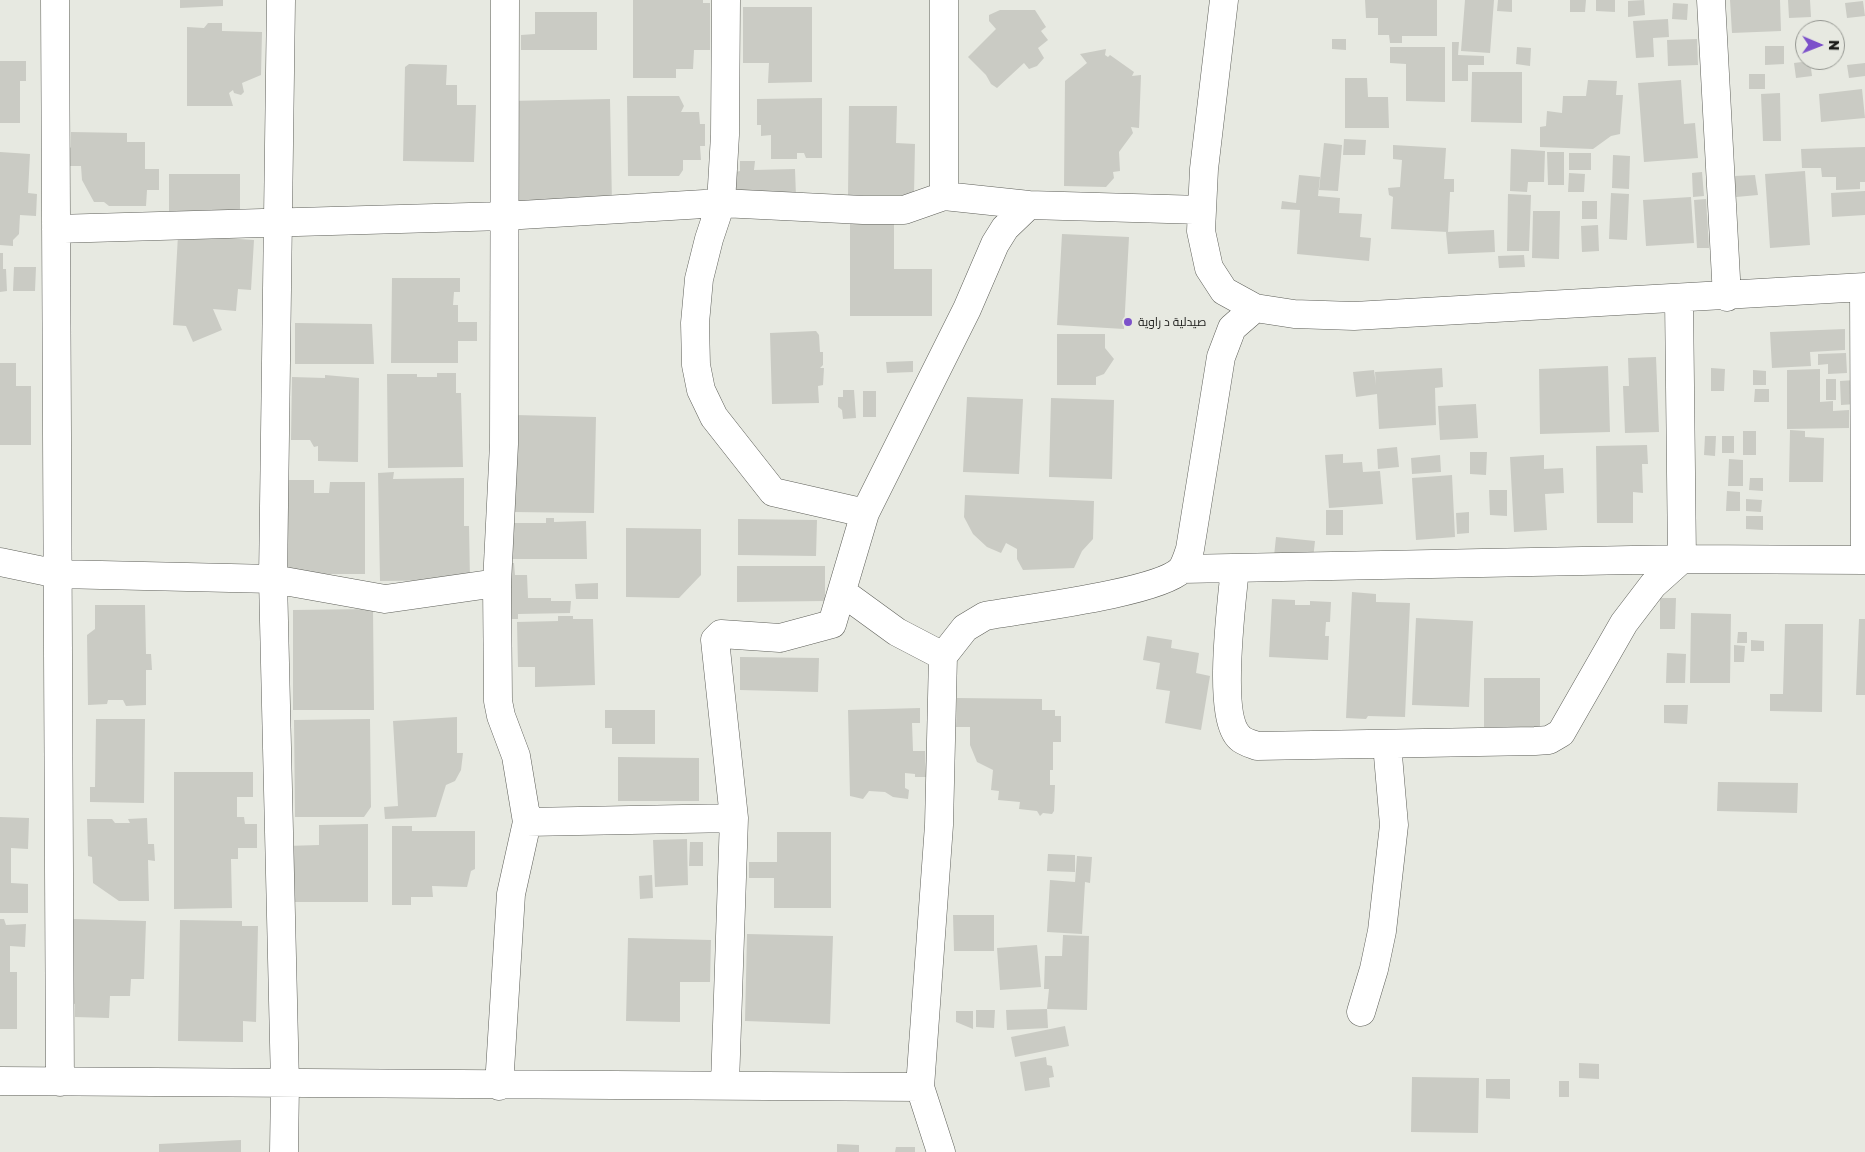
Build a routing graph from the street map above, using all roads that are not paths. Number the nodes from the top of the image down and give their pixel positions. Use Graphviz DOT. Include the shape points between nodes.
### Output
graph roads {
  1 [pos="55,0"];
  2 [pos="281,0"];
  3 [pos="505,0"];
  4 [pos="726,0"];
  5 [pos="944,0"];
  6 [pos="1224,0"];
  7 [pos="1711,0"];
  8 [pos="944,196"];
  9 [pos="721,203"];
  10 [pos="1029,205"];
  11 [pos="1202,210"];
  12 [pos="504,216"];
  13 [pos="279,221"];
  14 [pos="56,229"];
  15 [pos="1864,287"];
  16 [pos="1727,296"];
  17 [pos="1680,299"];
  18 [pos="1256,308"];
  19 [pos="865,513"];
  20 [pos="1682,559"];
  21 [pos="1865,560"];
  22 [pos="0,562"];
  23 [pos="1235,568"];
  24 [pos="1182,569"];
  25 [pos="58,574"];
  26 [pos="273,579"];
  27 [pos="497,582"];
  28 [pos="842,592"];
  29 [pos="943,656"];
  30 [pos="1387,744"];
  31 [pos="734,818"];
  32 [pos="527,822"];
  33 [pos="1361,1012"];
  34 [pos="0,1081"];
  35 [pos="60,1082"];
  36 [pos="285,1084"];
  37 [pos="725,1084"];
  38 [pos="499,1086"];
  39 [pos="920,1087"];
  40 [pos="284,1152"];
  41 [pos="941,1152"];
  1 -- 14 [label="street"];
  2 -- 13 [label="street"];
  3 -- 12 [label="street"];
  4 -- 9 [label="street"];
  5 -- 8 [label="street"];
  6 -- 11 [label="street"];
  7 -- 16 [label="street"];
  8 -- 9 [label="street" via="904,210"];
  8 -- 10 [label="street"];
  9 -- 12 [label="street"];
  9 -- 19 [label="street" via="700,279 695,323 696,365 701,390 714,416 773,492"];
  10 -- 11 [label="street"];
  10 -- 19 [label="street" via="1005,228 995,244 967,309"];
  11 -- 18 [label="street" via="1201,231 1209,268 1224,291"];
  12 -- 13 [label="street"];
  12 -- 27 [label="street" via="504,444"];
  13 -- 14 [label="street"];
  13 -- 26 [label="street"];
  14 -- 25 [label="street"];
  15 -- 16 [label="street"];
  15 -- 21 [label="street"];
  16 -- 17 [label="street"];
  17 -- 18 [label="street" via="1354,316 1294,314"];
  17 -- 20 [label="street"];
  18 -- 24 [label="street" via="1232,328 1221,357 1190,549"];
  19 -- 28 [label="street"];
  20 -- 21 [label="street"];
  20 -- 23 [label="street"];
  20 -- 30 [label="street" via="1653,585 1624,623 1561,733 1550,740"];
  22 -- 25 [label="street"];
  23 -- 24 [label="street"];
  23 -- 30 [label="street" via="1226,672 1229,720 1240,738 1257,746"];
  24 -- 29 [label="street" via="1142,588 985,616 965,628"];
  25 -- 26 [label="street"];
  25 -- 35 [label="street"];
  26 -- 27 [label="street" via="385,599"];
  26 -- 36 [label="street"];
  27 -- 32 [label="street" via="498,701 516,756"];
  28 -- 29 [label="street" via="897,632"];
  28 -- 31 [label="street" via="832,624 780,638 722,634 715,640"];
  29 -- 39 [label="street" via="940,825"];
  30 -- 33 [label="street" via="1394,825 1382,931"];
  31 -- 32 [label="street"];
  31 -- 37 [label="street"];
  32 -- 38 [label="street" via="510,894"];
  34 -- 35 [label="street"];
  35 -- 36 [label="street"];
  36 -- 38 [label="street"];
  36 -- 40 [label="street"];
  37 -- 38 [label="street"];
  37 -- 39 [label="street"];
  39 -- 41 [label="street"];
}
